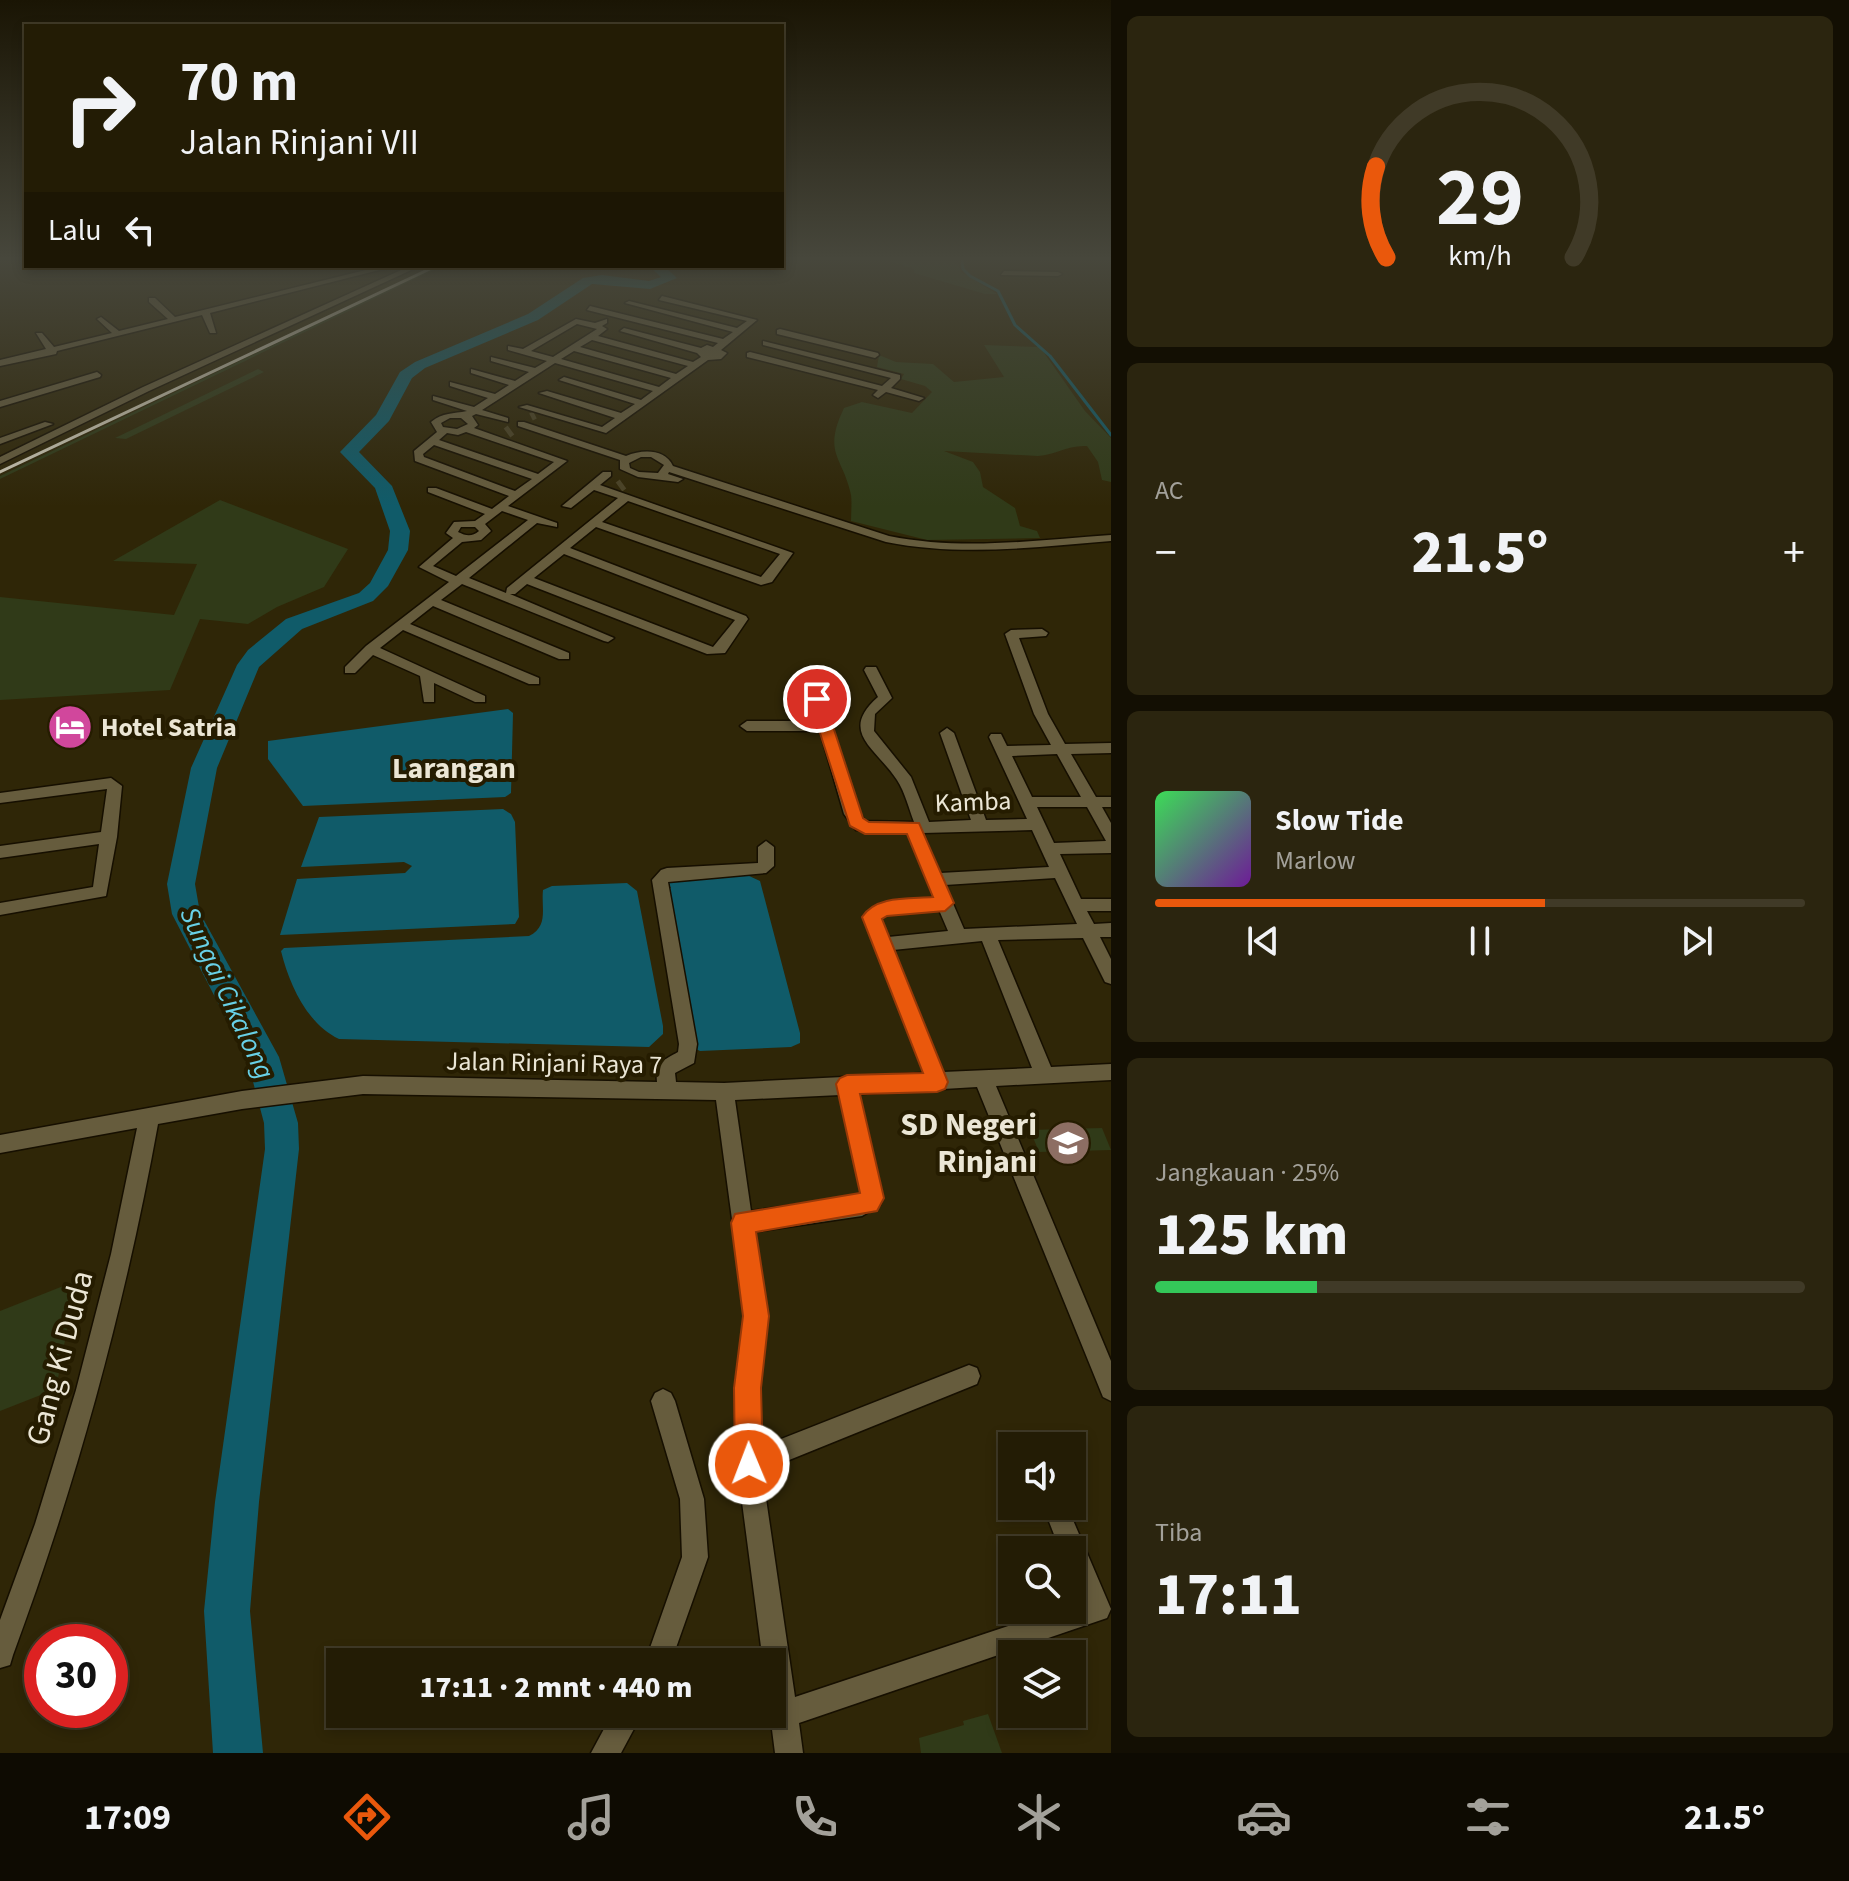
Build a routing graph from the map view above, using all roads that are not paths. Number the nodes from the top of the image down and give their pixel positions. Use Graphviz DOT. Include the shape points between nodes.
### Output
graph roads {
  1 [pos="725,342"];
  2 [pos="45,343"];
  3 [pos="89,343"];
  4 [pos="247,343"];
  5 [pos="539,343"];
  6 [pos="581,343"];
  7 [pos="612,343"];
  8 [pos="665,343"];
  9 [pos="766,343"];
  10 [pos="832,343"];
  11 [pos="511,348"];
  12 [pos="572,348"];
  13 [pos="525,351"];
  14 [pos="53,352"];
  15 [pos="703,354"];
  16 [pos="875,355"];
  17 [pos="732,356"];
  18 [pos="494,359"];
  19 [pos="554,360"];
  20 [pos="0,363"];
  21 [pos="694,365"];
  22 [pos="583,368"];
  23 [pos="474,371"];
  24 [pos="536,371"];
  25 [pos="97,375"];
  26 [pos="677,377"];
  27 [pos="564,380"];
  28 [pos="453,384"];
  29 [pos="516,384"];
  30 [pos="884,389"];
  31 [pos="660,390"];
  32 [pos="544,393"];
  33 [pos="496,397"];
  34 [pos="876,397"];
  35 [pos="436,398"];
  36 [pos="919,398"];
  37 [pos="642,403"];
  38 [pos="0,404"];
  39 [pos="470,413"];
  40 [pos="424,415"];
  41 [pos="535,415"];
  42 [pos="623,417"];
  43 [pos="438,419"];
  44 [pos="505,420"];
  45 [pos="48,424"];
  46 [pos="468,429"];
  47 [pos="444,431"];
  48 [pos="509,432"];
  49 [pos="0,441"];
  50 [pos="433,441"];
  51 [pos="626,459"];
  52 [pos="0,461"];
  53 [pos="665,471"];
  54 [pos="607,474"];
  55 [pos="634,474"];
  56 [pos="540,478"];
  57 [pos="592,486"];
  58 [pos="432,490"];
  59 [pos="620,490"];
  60 [pos="517,495"];
  61 [pos="567,506"];
  62 [pos="496,510"];
  63 [pos="536,519"];
  64 [pos="594,523"];
  65 [pos="478,524"];
  66 [pos="553,525"];
  67 [pos="1111,538"];
  68 [pos="459,539"];
  69 [pos="562,549"];
  70 [pos="526,579"];
  71 [pos="459,580"];
  72 [pos="511,591"];
  73 [pos="432,601"];
  74 [pos="402,625"];
  75 [pos="1042,633"];
  76 [pos="608,638"];
  77 [pos="371,649"];
  78 [pos="564,656"];
  79 [pos="350,670"];
  80 [pos="871,670"];
  81 [pos="426,674"];
  82 [pos="534,681"];
  83 [pos="429,699"];
  84 [pos="480,699"];
  85 [pos="817,699"];
  86 [pos="747,726"];
  87 [pos="825,726"];
  88 [pos="947,733"];
  89 [pos="1111,748"];
  90 [pos="1061,749"];
  91 [pos="0,798"];
  92 [pos="1026,802"];
  93 [pos="1111,802"];
  94 [pos="1092,803"];
  95 [pos="980,824"];
  96 [pos="1035,824"];
  97 [pos="918,828"];
  98 [pos="109,837"];
  99 [pos="1111,837"];
  100 [pos="766,847"];
  101 [pos="1111,847"];
  102 [pos="1048,849"];
  103 [pos="0,852"];
  104 [pos="1060,872"];
  105 [pos="935,879"];
  106 [pos="945,903"];
  107 [pos="1076,905"];
  108 [pos="1111,905"];
  109 [pos="0,909"];
  110 [pos="1088,929"];
  111 [pos="1111,930"];
  112 [pos="987,934"];
  113 [pos="958,936"];
  114 [pos="883,944"];
  115 [pos="1111,977"];
  116 [pos="1111,1072"];
  117 [pos="1045,1076"];
  118 [pos="984,1081"];
  119 [pos="937,1082"];
  120 [pos="847,1084"];
  121 [pos="668,1090"];
  122 [pos="724,1092"];
  123 [pos="149,1118"];
  124 [pos="0,1144"];
  125 [pos="743,1223"];
  126 [pos="969,1376"];
  127 [pos="1111,1389"];
  128 [pos="663,1401"];
  129 [pos="749,1464"];
  130 [pos="1060,1520"];
  131 [pos="663,1648"];
  132 [pos="773,1648"];
  133 [pos="0,1655"];
  134 [pos="786,1700"];
  135 [pos="620,1728"];
  136 [pos="785,1728"];
  137 [pos="605,1753"];
  138 [pos="789,1753"];
  1 -- 17 [label="street"];
  2 -- 14 [label="street"];
  3 -- 14 [label="street"];
  4 -- 52 [label="street"];
  5 -- 13 [label="street"];
  6 -- 12 [label="street"];
  7 -- 21 [label="street"];
  8 -- 15 [label="street"];
  9 -- 17 [label="street"];
  9 -- 30 [label="street" via="897,377"];
  10 -- 16 [label="street"];
  11 -- 13 [label="street"];
  12 -- 19 [label="street"];
  12 -- 26 [label="street"];
  13 -- 19 [label="street"];
  14 -- 20 [label="street"];
  15 -- 17 [label="street"];
  15 -- 21 [label="street"];
  17 -- 30 [label="street"];
  18 -- 24 [label="street"];
  19 -- 22 [label="street"];
  19 -- 24 [label="street"];
  21 -- 26 [label="street"];
  22 -- 27 [label="street"];
  22 -- 31 [label="street"];
  23 -- 29 [label="street"];
  24 -- 29 [label="street"];
  25 -- 38 [label="street"];
  26 -- 31 [label="street"];
  27 -- 32 [label="street"];
  27 -- 37 [label="street"];
  28 -- 33 [label="street"];
  29 -- 33 [label="street"];
  30 -- 34 [label="street"];
  30 -- 36 [label="street"];
  31 -- 37 [label="street"];
  32 -- 41 [label="street" via="520,409"];
  32 -- 42 [label="street"];
  33 -- 39 [label="street"];
  35 -- 39 [label="street"];
  37 -- 42 [label="street"];
  39 -- 43 [label="street"];
  39 -- 44 [label="street"];
  39 -- 46 [label="street" via="473,423"];
  40 -- 43 [label="street"];
  41 -- 42 [label="street" via="603,431"];
  41 -- 48 [label="street"];
  43 -- 47 [label="street" via="436,426"];
  45 -- 49 [label="street"];
  46 -- 47 [label="street"];
  46 -- 48 [label="street"];
  47 -- 50 [label="street"];
  48 -- 51 [label="street"];
  48 -- 56 [label="street" via="562,461"];
  50 -- 56 [label="street"];
  50 -- 60 [label="street" via="418,453 419,459"];
  51 -- 53 [label="street" via="654,455 665,460"];
  51 -- 55 [label="street" via="623,465"];
  53 -- 55 [label="street"];
  53 -- 67 [label="street" via="856,536 949,546"];
  54 -- 57 [label="street"];
  55 -- 59 [label="street"];
  56 -- 60 [label="street"];
  57 -- 59 [label="street"];
  57 -- 61 [label="street"];
  58 -- 62 [label="street"];
  59 -- 64 [label="street"];
  59 -- 64 [label="street" via="787,553 761,581"];
  60 -- 62 [label="street"];
  62 -- 63 [label="street"];
  62 -- 65 [label="street"];
  63 -- 66 [label="street"];
  63 -- 71 [label="street"];
  64 -- 69 [label="street"];
  65 -- 68 [label="street" via="483,535"];
  65 -- 68 [label="street" via="450,523"];
  68 -- 71 [label="street" via="425,567"];
  69 -- 70 [label="street"];
  69 -- 70 [label="street" via="742,619 720,650 712,651"];
  70 -- 72 [label="street"];
  71 -- 73 [label="street"];
  71 -- 76 [label="street"];
  73 -- 74 [label="street"];
  73 -- 78 [label="street"];
  74 -- 77 [label="street"];
  74 -- 82 [label="street"];
  75 -- 90 [label="street" via="1011,634 1041,714"];
  77 -- 79 [label="street"];
  77 -- 81 [label="street" via="407,671"];
  80 -- 97 [label="street" via="885,698 869,712 867,732 906,781"];
  81 -- 83 [label="street"];
  81 -- 84 [label="street"];
  85 -- 87 [label="street"];
  86 -- 87 [label="street"];
  87 -- 97 [label="street, Kamba" via="856,822 865,828"];
  88 -- 95 [label="street"];
  89 -- 90 [label="street"];
  90 -- 92 [label="street, Kamba" via="999,744"];
  90 -- 94 [label="street"];
  91 -- 98 [label="street" via="111,783 115,786"];
  92 -- 94 [label="street"];
  92 -- 96 [label="street, Kamba"];
  93 -- 94 [label="street"];
  94 -- 99 [label="street"];
  95 -- 96 [label="street, Kamba"];
  95 -- 97 [label="street, Kamba"];
  96 -- 102 [label="street"];
  97 -- 105 [label="street"];
  98 -- 103 [label="street"];
  98 -- 109 [label="street" via="99,893"];
  100 -- 121 [label="street" via="766,866 760,869 667,874 660,880 688,1044 687,1057 665,1069"];
  101 -- 102 [label="street"];
  102 -- 104 [label="street"];
  104 -- 105 [label="street"];
  104 -- 107 [label="street"];
  105 -- 106 [label="street"];
  106 -- 113 [label="street"];
  106 -- 114 [label="street" via="874,912"];
  107 -- 108 [label="street"];
  107 -- 110 [label="street"];
  110 -- 111 [label="street"];
  110 -- 112 [label="street"];
  110 -- 115 [label="street"];
  112 -- 113 [label="street"];
  112 -- 117 [label="street"];
  113 -- 114 [label="street"];
  114 -- 119 [label="street"];
  116 -- 117 [label="street, Jalan Rinjani Raya 7"];
  117 -- 118 [label="street, Jalan Rinjani Raya 7"];
  118 -- 119 [label="street, Jalan Rinjani Raya 7"];
  118 -- 127 [label="street"];
  119 -- 120 [label="street, Jalan Rinjani Raya 7"];
  120 -- 122 [label="street, Jalan Rinjani Raya 7"];
  120 -- 125 [label="street" via="873,1198 862,1206"];
  121 -- 122 [label="street, Jalan Rinjani Raya 7"];
  121 -- 123 [label="street, Jalan Rinjani Raya 7" via="363,1085 296,1091"];
  122 -- 125 [label="street"];
  123 -- 124 [label="street, Jalan Rinjani Raya 7"];
  123 -- 133 [label="street, Gang Ki Duda" via="133,1210 75,1430"];
  125 -- 129 [label="street" via="756,1316 747,1388"];
  126 -- 129 [label="street"];
  128 -- 131 [label="street" via="692,1499 695,1557"];
  129 -- 132 [label="street"];
  130 -- 134 [label="street" via="1098,1609"];
  135 -- 137 [label="street"];
  136 -- 138 [label="street"];
}
